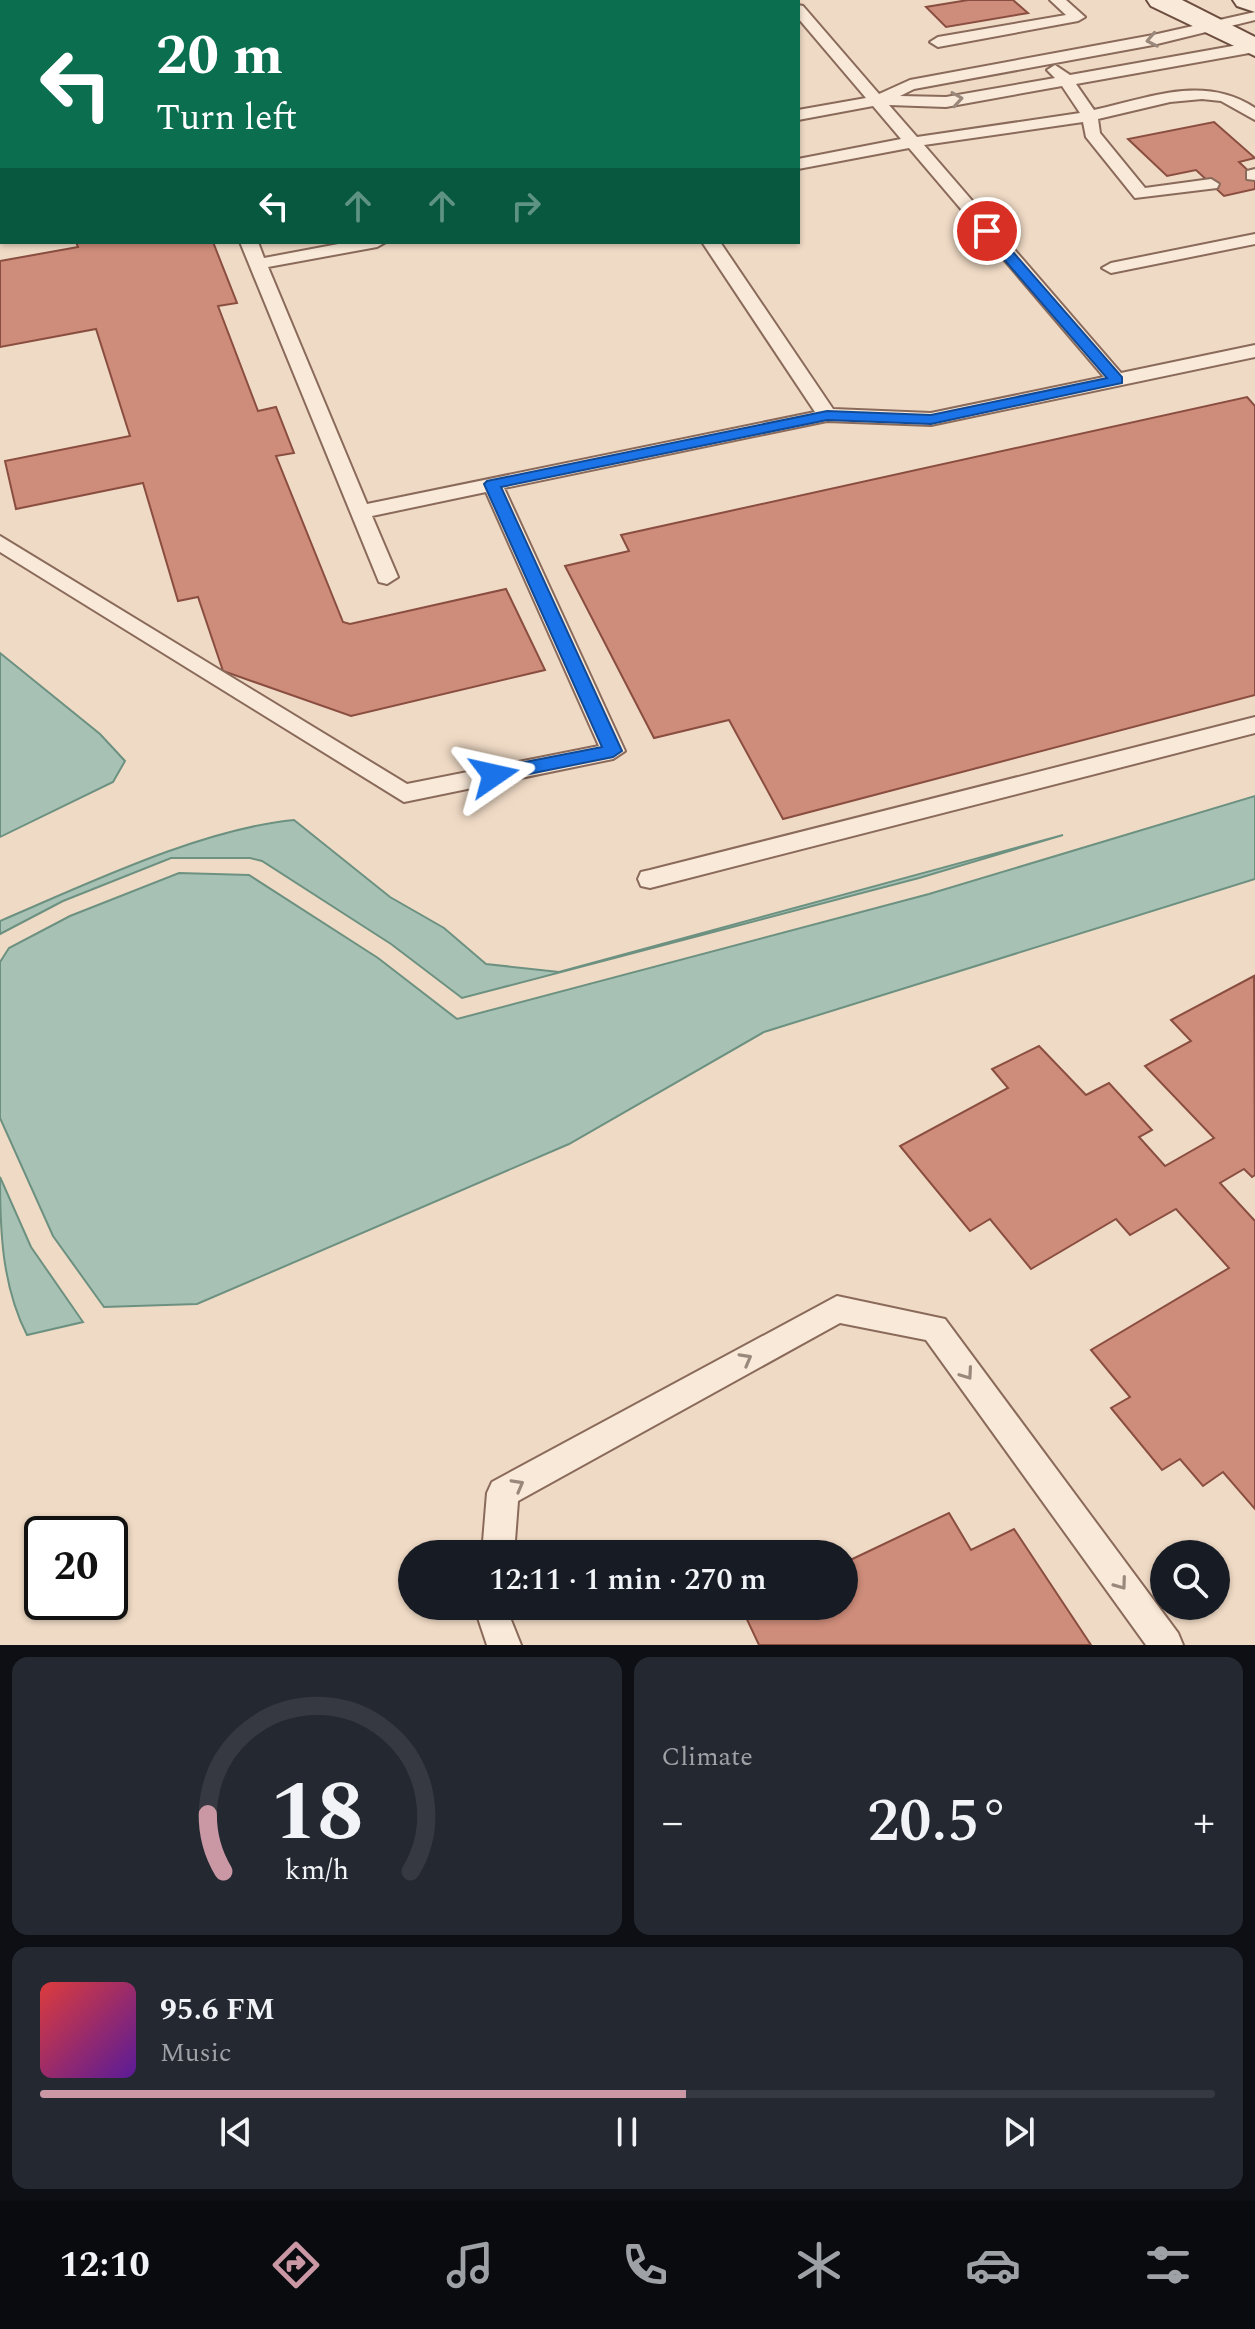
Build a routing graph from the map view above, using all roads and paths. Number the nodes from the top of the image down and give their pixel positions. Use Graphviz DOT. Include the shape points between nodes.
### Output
graph roads {
  1 [pos="1057,0"];
  2 [pos="1161,0"];
  3 [pos="1247,0"];
  4 [pos="1255,4"];
  5 [pos="800,11"];
  6 [pos="1255,16"];
  7 [pos="1213,28"];
  8 [pos="938,42"];
  9 [pos="1254,47"];
  10 [pos="1044,60"];
  11 [pos="1066,80"];
  12 [pos="880,100"];
  13 [pos="800,115"];
  14 [pos="1255,115"];
  15 [pos="1090,116"];
  16 [pos="914,142"];
  17 [pos="800,164"];
  18 [pos="1211,184"];
  19 [pos="1255,239"];
  20 [pos="250,244"];
  21 [pos="366,244"];
  22 [pos="712,244"];
  23 [pos="258,264"];
  24 [pos="1111,268"];
  25 [pos="1255,351"];
  26 [pos="1117,380"];
  27 [pos="827,415"];
  28 [pos="492,484"];
  29 [pos="360,512"];
  30 [pos="0,543"];
  31 [pos="387,577"];
  32 [pos="1255,725"];
  33 [pos="650,879"];
  34 [pos="499,1540"];
  35 [pos="495,1620"];
  36 [pos="504,1645"];
  37 [pos="1166,1645"];
  1 -- 8 [label="lane" via="1078,17"];
  2 -- 7 [label="street"];
  3 -- 4 [label="street"];
  5 -- 12 [label="lane"];
  6 -- 7 [label="lane"];
  7 -- 9 [label="street"];
  7 -- 10 [label="lane, one-way"];
  9 -- 11 [label="lane"];
  10 -- 11 [label="lane"];
  10 -- 12 [label="lane" via="910,85"];
  12 -- 11 [label="lane, one-way" via="946,102"];
  11 -- 15 [label="lane"];
  12 -- 13 [label="lane"];
  12 -- 16 [label="lane"];
  14 -- 15 [label="lane" via="1216,95 1189,95"];
  15 -- 16 [label="lane"];
  15 -- 18 [label="lane" via="1092,134 1141,194"];
  16 -- 17 [label="lane"];
  16 -- 26 [label="lane"];
  19 -- 24 [label="lane"];
  20 -- 23 [label="lane"];
  21 -- 23 [label="lane"];
  22 -- 27 [label="lane"];
  23 -- 29 [label="lane"];
  25 -- 26 [label="lane"];
  26 -- 27 [label="lane" via="931,419"];
  27 -- 28 [label="lane"];
  28 -- 29 [label="lane"];
  28 -- 30 [label="lane" via="613,751 404,793"];
  29 -- 31 [label="lane"];
  32 -- 33 [label="lane"];
  34 -- 37 [label="lane, one-way" via="503,1493 837,1309 935,1328"];
  35 -- 36 [label="lane"];
}
